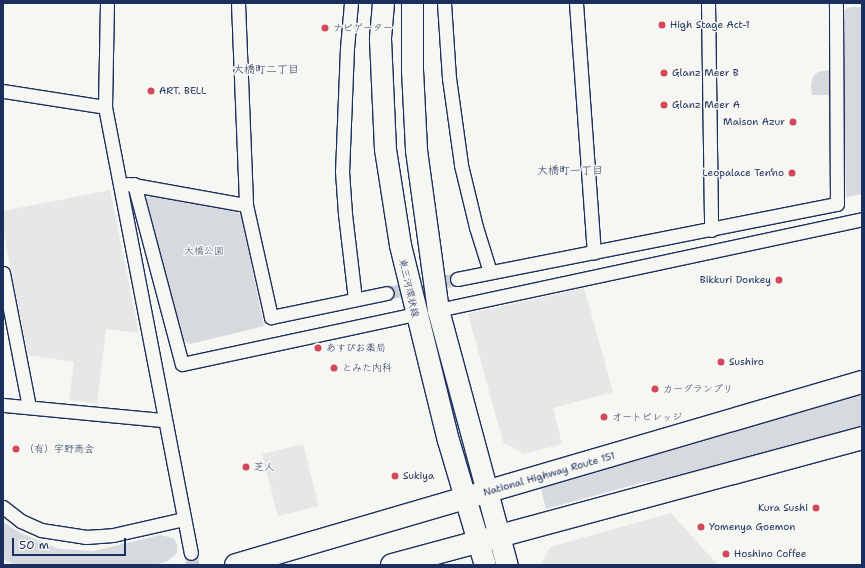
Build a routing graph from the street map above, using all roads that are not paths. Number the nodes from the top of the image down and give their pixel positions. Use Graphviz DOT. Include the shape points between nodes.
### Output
graph roads {
  1 [pos="107,3"];
  2 [pos="238,3"];
  3 [pos="351,3"];
  4 [pos="383,3"];
  5 [pos="412,3"];
  6 [pos="444,3"];
  7 [pos="576,3"];
  8 [pos="708,3"];
  9 [pos="836,3"];
  10 [pos="3,92"];
  11 [pos="105,107"];
  12 [pos="120,184"];
  13 [pos="134,184"];
  14 [pos="246,204"];
  15 [pos="862,219"];
  16 [pos="711,230"];
  17 [pos="594,252"];
  18 [pos="490,272"];
  19 [pos="3,273"];
  20 [pos="457,279"];
  21 [pos="387,293"];
  22 [pos="355,299"];
  23 [pos="438,310"];
  24 [pos="415,314"];
  25 [pos="862,382"];
  26 [pos="3,405"];
  27 [pos="29,407"];
  28 [pos="163,420"];
  29 [pos="862,438"];
  30 [pos="486,492"];
  31 [pos="464,498"];
  32 [pos="3,507"];
  33 [pos="184,519"];
  34 [pos="488,539"];
  35 [pos="191,553"];
  36 [pos="236,565"];
  37 [pos="392,565"];
  38 [pos="485,565"];
  39 [pos="507,565"];
  1 -- 11 [label="street"];
  2 -- 14 [label="street"];
  3 -- 22 [label="street" via="342,171 344,214"];
  4 -- 24 [label="main road, 東三河環状線" via="380,39 385,150 400,245"];
  5 -- 23 [label="main road, 東三河環状線" via="416,150"];
  6 -- 18 [label="street" via="449,78 461,165"];
  7 -- 17 [label="street"];
  8 -- 16 [label="street"];
  9 -- 16 [label="street" via="837,204"];
  10 -- 11 [label="street"];
  11 -- 12 [label="street"];
  12 -- 13 [label="street"];
  12 -- 28 [label="street"];
  13 -- 14 [label="street"];
  13 -- 24 [label="street" via="182,364"];
  14 -- 22 [label="street" via="271,317"];
  15 -- 23 [label="street"];
  16 -- 17 [label="street"];
  17 -- 18 [label="street"];
  18 -- 20 [label="street"];
  19 -- 27 [label="street"];
  21 -- 22 [label="street"];
  23 -- 30 [label="main road, 東三河環状線"];
  24 -- 31 [label="main road, 東三河環状線"];
  25 -- 30 [label="highway, National Highway Route 151"];
  26 -- 27 [label="street"];
  27 -- 28 [label="street"];
  28 -- 33 [label="street"];
  29 -- 34 [label="highway"];
  30 -- 31 [label="highway, National Highway Route 151"];
  30 -- 34 [label="main road, 東三河環状線"];
  31 -- 34 [label="main road, 東三河環状線"];
  31 -- 36 [label="highway, National Highway Route 151"];
  32 -- 33 [label="street" via="21,521 41,530 86,537 113,535"];
  33 -- 35 [label="street"];
  34 -- 37 [label="highway"];
  34 -- 38 [label="main road, 東三河環状線"];
  34 -- 39 [label="main road, 東三河環状線"];
}
